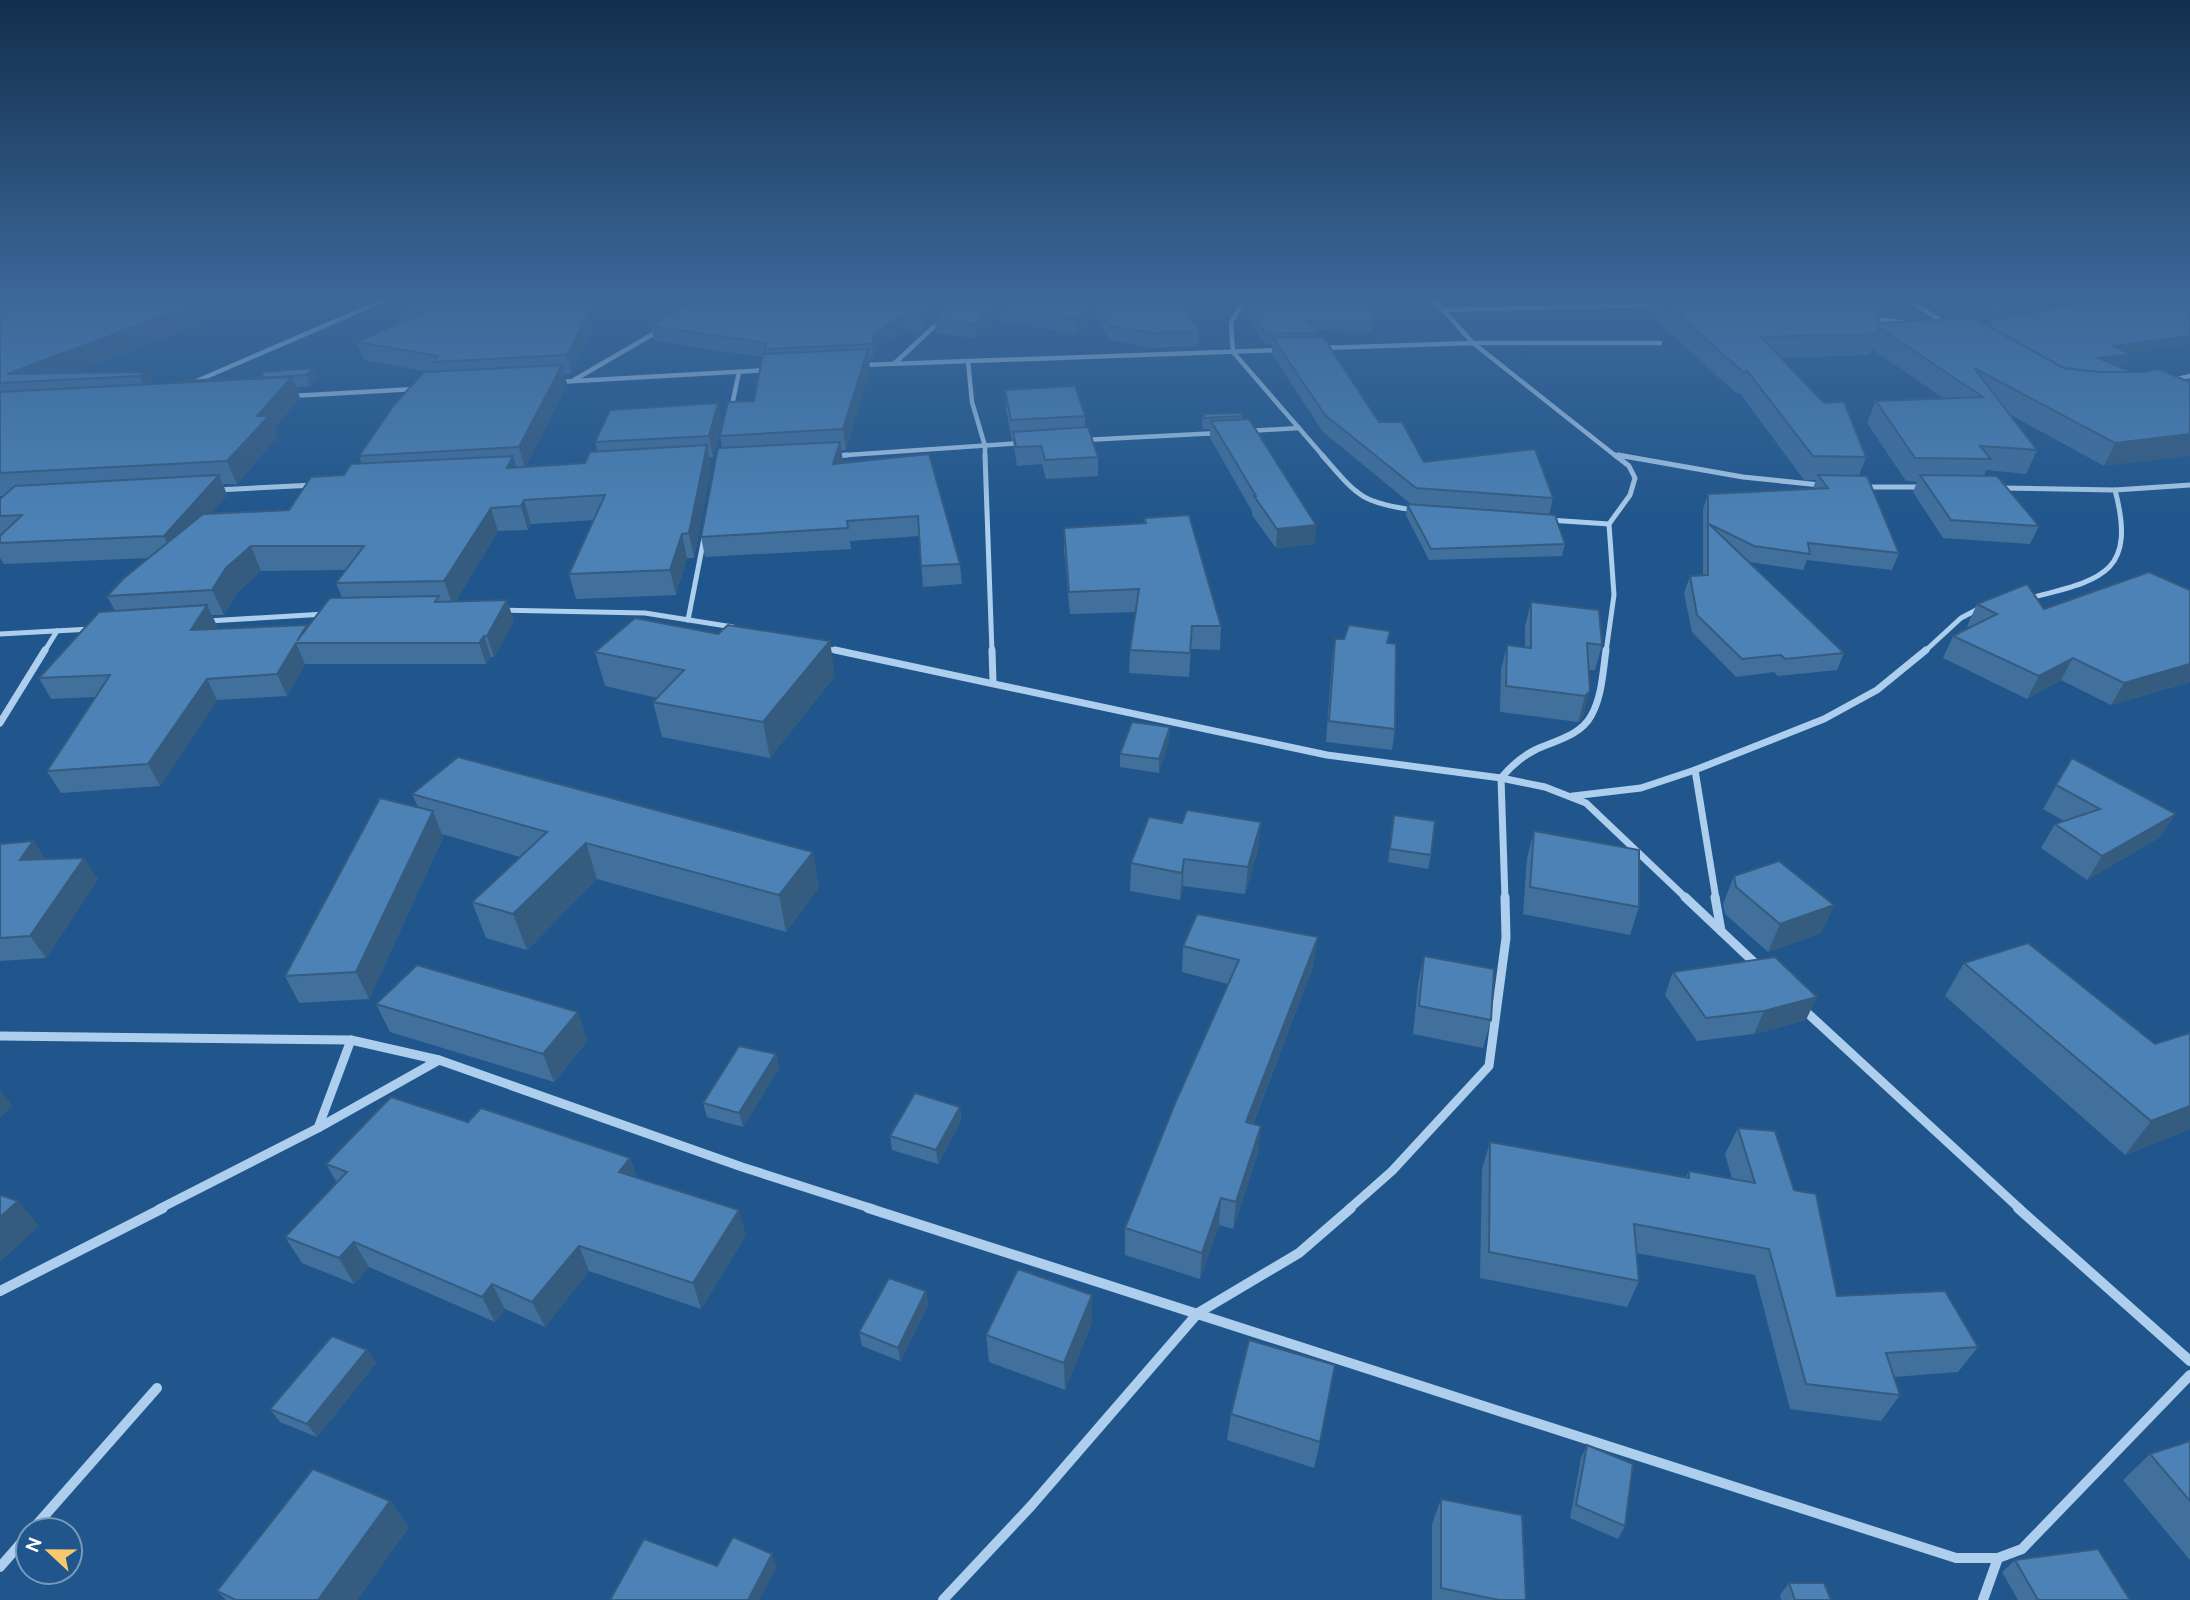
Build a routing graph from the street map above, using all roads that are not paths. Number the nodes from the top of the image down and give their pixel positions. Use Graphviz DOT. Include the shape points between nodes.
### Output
graph roads {
  1 [pos="209,376"];
  2 [pos="581,376"];
  3 [pos="677,376"];
  4 [pos="738,376"];
  5 [pos="969,376"];
  6 [pos="1254,376"];
  7 [pos="1514,376"];
  8 [pos="2190,376"];
  9 [pos="2168,381"];
  10 [pos="556,382"];
  11 [pos="570,382"];
  12 [pos="183,387"];
  13 [pos="419,389"];
  14 [pos="283,396"];
  15 [pos="730,412"];
  16 [pos="1299,428"];
  17 [pos="1244,431"];
  18 [pos="1230,432"];
  19 [pos="1080,440"];
  20 [pos="1026,443"];
  21 [pos="985,446"];
  22 [pos="1614,454"];
  23 [pos="824,457"];
  24 [pos="321,485"];
  25 [pos="2190,485"];
  26 [pos="1831,486"];
  27 [pos="1857,486"];
  28 [pos="1924,488"];
  29 [pos="1992,488"];
  30 [pos="2115,489"];
  31 [pos="209,491"];
  32 [pos="1427,512"];
  33 [pos="1544,520"];
  34 [pos="1609,524"];
  35 [pos="705,535"];
  36 [pos="2017,601"];
  37 [pos="1991,606"];
  38 [pos="488,610"];
  39 [pos="335,613"];
  40 [pos="688,620"];
  41 [pos="196,622"];
  42 [pos="99,628"];
  43 [pos="741,629"];
  44 [pos="57,631"];
  45 [pos="0,634"];
  46 [pos="816,646"];
  47 [pos="993,682"];
  48 [pos="0,723"];
  49 [pos="1695,770"];
  50 [pos="1502,778"];
  51 [pos="1573,796"];
  52 [pos="1721,932"];
  53 [pos="1760,969"];
  54 [pos="1790,997"];
  55 [pos="0,1036"];
  56 [pos="351,1040"];
  57 [pos="439,1060"];
  58 [pos="318,1128"];
  59 [pos="0,1291"];
  60 [pos="1198,1312"];
  61 [pos="2190,1361"];
  62 [pos="2190,1376"];
  63 [pos="157,1388"];
  64 [pos="44,1516"];
  65 [pos="14,1551"];
  66 [pos="1998,1558"];
  67 [pos="0,1567"];
  68 [pos="943,1600"];
  69 [pos="1983,1600"];
  1 -- 12 [label="street"];
  2 -- 11 [label="street"];
  3 -- 11 [label="street"];
  4 -- 15 [label="street"];
  5 -- 21 [label="street"];
  6 -- 16 [label="street"];
  7 -- 22 [label="street"];
  8 -- 9 [label="street"];
  10 -- 11 [label="street"];
  13 -- 14 [label="street"];
  16 -- 17 [label="street"];
  16 -- 32 [label="street" via="1358,496"];
  18 -- 19 [label="street"];
  20 -- 21 [label="street"];
  21 -- 23 [label="street"];
  21 -- 47 [label="street"];
  22 -- 26 [label="street" via="1743,477"];
  22 -- 34 [label="street" via="1635,478 1630,495"];
  24 -- 31 [label="street"];
  25 -- 30 [label="street"];
  27 -- 28 [label="street"];
  29 -- 30 [label="street"];
  30 -- 36 [label="street" via="2125,534 2116,561 2105,574"];
  33 -- 34 [label="street"];
  34 -- 50 [label="street" via="1614,595 1591,716 1573,734 1534,751"];
  35 -- 40 [label="street"];
  37 -- 49 [label="street" via="1961,618 1877,690 1824,719"];
  38 -- 40 [label="street" via="645,613"];
  39 -- 41 [label="street"];
  40 -- 43 [label="street"];
  42 -- 44 [label="street"];
  44 -- 45 [label="street"];
  44 -- 48 [label="street"];
  46 -- 47 [label="street"];
  47 -- 50 [label="street" via="1327,755"];
  49 -- 51 [label="street" via="1641,788"];
  49 -- 52 [label="street"];
  50 -- 51 [label="street"];
  50 -- 60 [label="street" via="1506,938 1489,1066 1392,1171 1299,1253"];
  51 -- 52 [label="street" via="1586,803"];
  52 -- 53 [label="street"];
  54 -- 61 [label="street"];
  55 -- 56 [label="street"];
  56 -- 57 [label="street"];
  56 -- 58 [label="street"];
  57 -- 58 [label="street"];
  57 -- 60 [label="street" via="742,1167"];
  58 -- 59 [label="street"];
  60 -- 66 [label="street" via="1956,1558"];
  60 -- 68 [label="street" via="1031,1506"];
  62 -- 66 [label="street" via="2022,1549"];
  63 -- 64 [label="street"];
  65 -- 67 [label="street"];
  66 -- 69 [label="street"];
}
